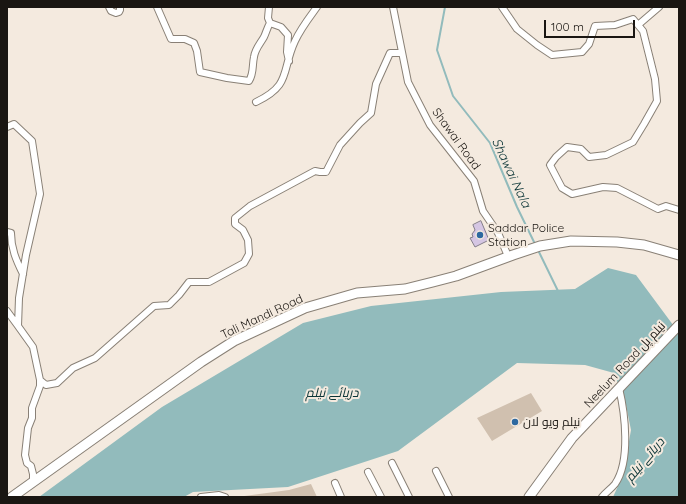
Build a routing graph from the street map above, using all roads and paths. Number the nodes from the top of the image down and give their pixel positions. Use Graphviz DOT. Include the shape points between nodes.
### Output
graph roads {
  1 [pos="109,7"];
  2 [pos="120,7"];
  3 [pos="157,7"];
  4 [pos="269,7"];
  5 [pos="317,7"];
  6 [pos="393,7"];
  7 [pos="502,7"];
  8 [pos="659,7"];
  9 [pos="270,23"];
  10 [pos="638,25"];
  11 [pos="402,53"];
  12 [pos="289,61"];
  13 [pos="256,102"];
  14 [pos="7,127"];
  15 [pos="679,210"];
  16 [pos="7,232"];
  17 [pos="510,255"];
  18 [pos="679,255"];
  19 [pos="23,274"];
  20 [pos="7,311"];
  21 [pos="679,325"];
  22 [pos="18,326"];
  23 [pos="40,380"];
  24 [pos="619,388"];
  25 [pos="392,463"];
  26 [pos="436,471"];
  27 [pos="368,472"];
  28 [pos="32,482"];
  29 [pos="334,483"];
  30 [pos="12,497"];
  31 [pos="202,497"];
  32 [pos="224,497"];
  33 [pos="341,497"];
  34 [pos="381,497"];
  35 [pos="409,497"];
  36 [pos="449,497"];
  37 [pos="529,497"];
  38 [pos="602,497"];
  1 -- 2 [label="street" via="116,13"];
  3 -- 9 [label="street" via="171,39 186,39 194,43 198,51 200,72 245,81 249,81 252,76 257,46 264,38"];
  4 -- 9 [label="street"];
  5 -- 12 [label="street" via="295,41"];
  6 -- 11 [label="street, Shawai Road"];
  7 -- 10 [label="street" via="517,29 552,55 582,52 590,44 595,26 615,25 633,19"];
  8 -- 10 [label="street"];
  9 -- 12 [label="street" via="288,35"];
  10 -- 15 [label="street" via="643,31 655,79 657,101 644,124 632,142 606,154 589,157 581,149 567,147 550,165 562,188 572,194 603,187 617,188 658,208 666,206"];
  11 -- 17 [label="street, Shawai Road" via="408,82 421,109 430,125 474,181 483,211"];
  11 -- 23 [label="street" via="390,53 376,84 371,113 340,145 326,172 315,171 250,206 235,218 235,224 243,230 248,240 249,254 244,263 209,282 189,282 168,305 154,306 95,358 73,368 57,383 46,385"];
  12 -- 13 [label="street" via="278,88"];
  14 -- 19 [label="street" via="14,124 32,141 40,194"];
  16 -- 19 [label="street" via="11,233 14,258"];
  17 -- 18 [label="street, Tali Mandi Road" via="540,246 571,241 624,242"];
  17 -- 28 [label="street, Tali Mandi Road" via="433,282 405,289 357,293 331,300 305,308 255,330 201,362"];
  19 -- 22 [label="street"];
  20 -- 22 [label="street"];
  21 -- 24 [label="street, Neelum Road نیلم پل"];
  22 -- 23 [label="street" via="33,347"];
  23 -- 28 [label="street" via="32,408 25,455 27,463 31,466"];
  24 -- 37 [label="street, Neelum Road نیلم پل" via="572,438"];
  24 -- 38 [label="street" via="625,428 621,473 615,484"];
  25 -- 35 [label="street"];
  26 -- 36 [label="street"];
  27 -- 34 [label="street"];
  28 -- 30 [label="street, Tali Mandi Road"];
  29 -- 33 [label="street"];
  31 -- 32 [label="street"];
}
